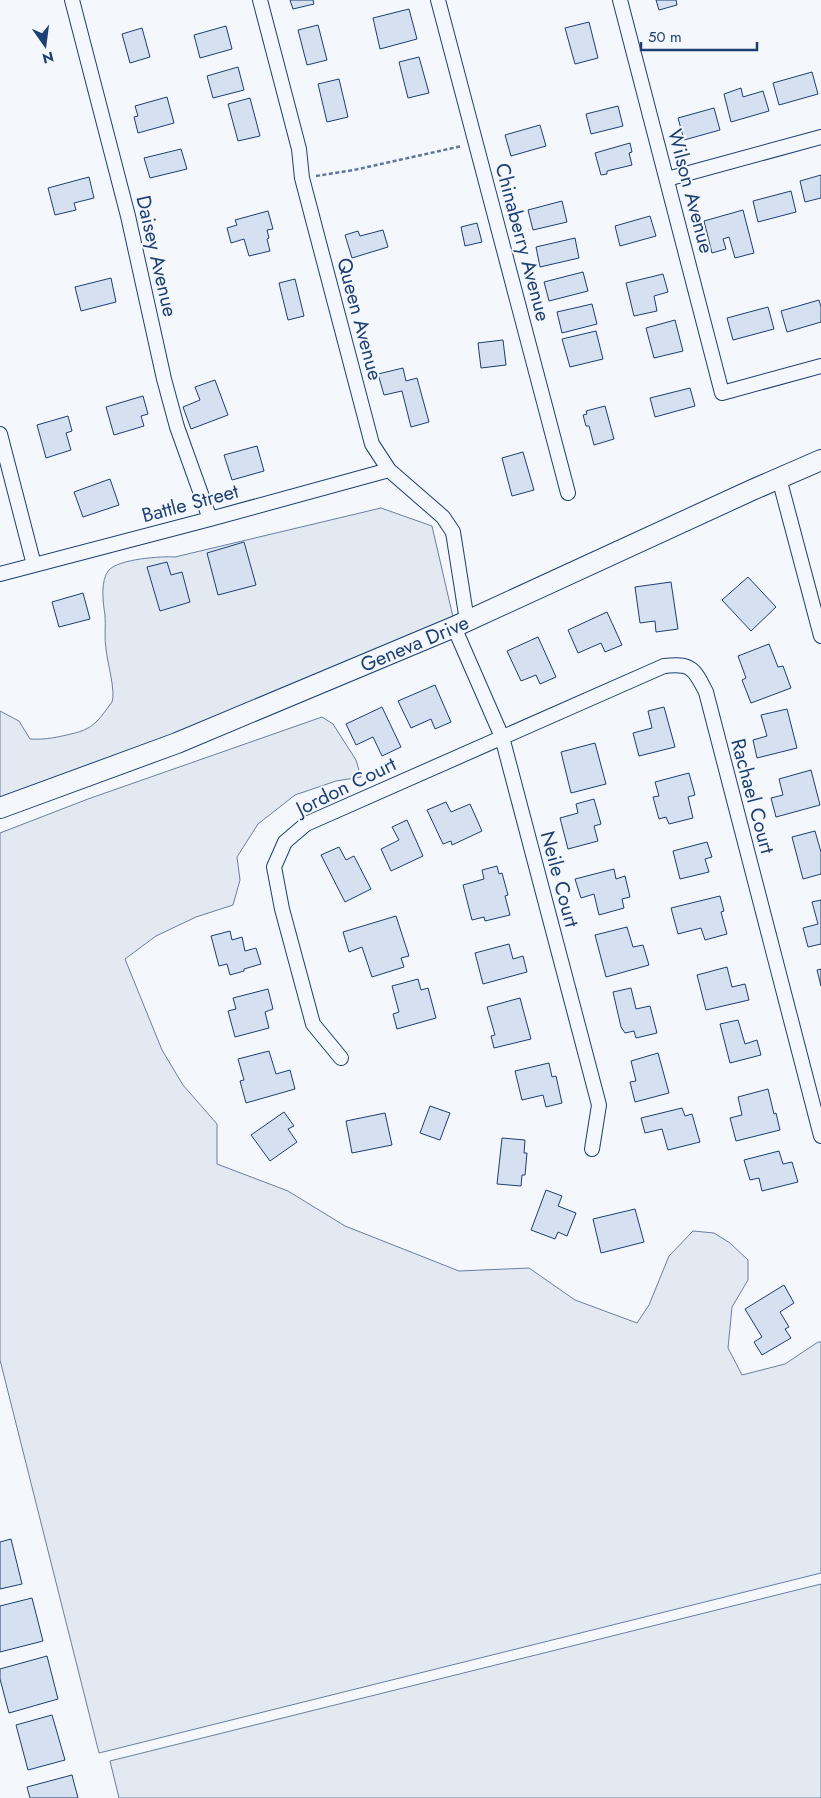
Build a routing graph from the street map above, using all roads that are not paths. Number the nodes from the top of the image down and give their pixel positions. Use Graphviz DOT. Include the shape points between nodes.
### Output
graph roads {
  1 [pos="72,0"];
  2 [pos="260,0"];
  3 [pos="438,0"];
  4 [pos="620,0"];
  5 [pos="821,137"];
  6 [pos="667,179"];
  7 [pos="821,366"];
  8 [pos="0,434"];
  9 [pos="821,460"];
  10 [pos="389,470"];
  11 [pos="779,478"];
  12 [pos="568,493"];
  13 [pos="210,519"];
  14 [pos="34,565"];
  15 [pos="0,574"];
  16 [pos="461,624"];
  17 [pos="821,636"];
  18 [pos="502,737"];
  19 [pos="0,808"];
  20 [pos="341,1058"];
  21 [pos="821,1136"];
  22 [pos="592,1149"];
  1 -- 13 [label="street, Daisey Avenue" via="128,216 164,379 177,427"];
  2 -- 10 [label="street, Queen Avenue" via="299,148 302,178 372,444"];
  3 -- 12 [label="street, Chinaberry Avenue"];
  4 -- 6 [label="street, Wilson Avenue"];
  5 -- 6 [label="street"];
  6 -- 7 [label="street, Wilson Avenue" via="722,393"];
  8 -- 14 [label="street"];
  9 -- 11 [label="main road, Geneva Drive"];
  10 -- 13 [label="street, Battle Street"];
  10 -- 16 [label="street, Queen Avenue" via="443,517 452,532"];
  11 -- 16 [label="main road, Geneva Drive"];
  11 -- 17 [label="street"];
  13 -- 14 [label="street, Battle Street"];
  14 -- 15 [label="street, Battle Street"];
  16 -- 18 [label="street, Neile Court"];
  16 -- 19 [label="main road, Geneva Drive" via="177,743"];
  18 -- 20 [label="street, Jordon Court" via="306,824 286,842 274,867 282,909 313,1024"];
  18 -- 21 [label="street, Rachael Court" via="664,666 680,664 696,672 706,692"];
  18 -- 22 [label="street, Neile Court" via="599,1105"];
}
